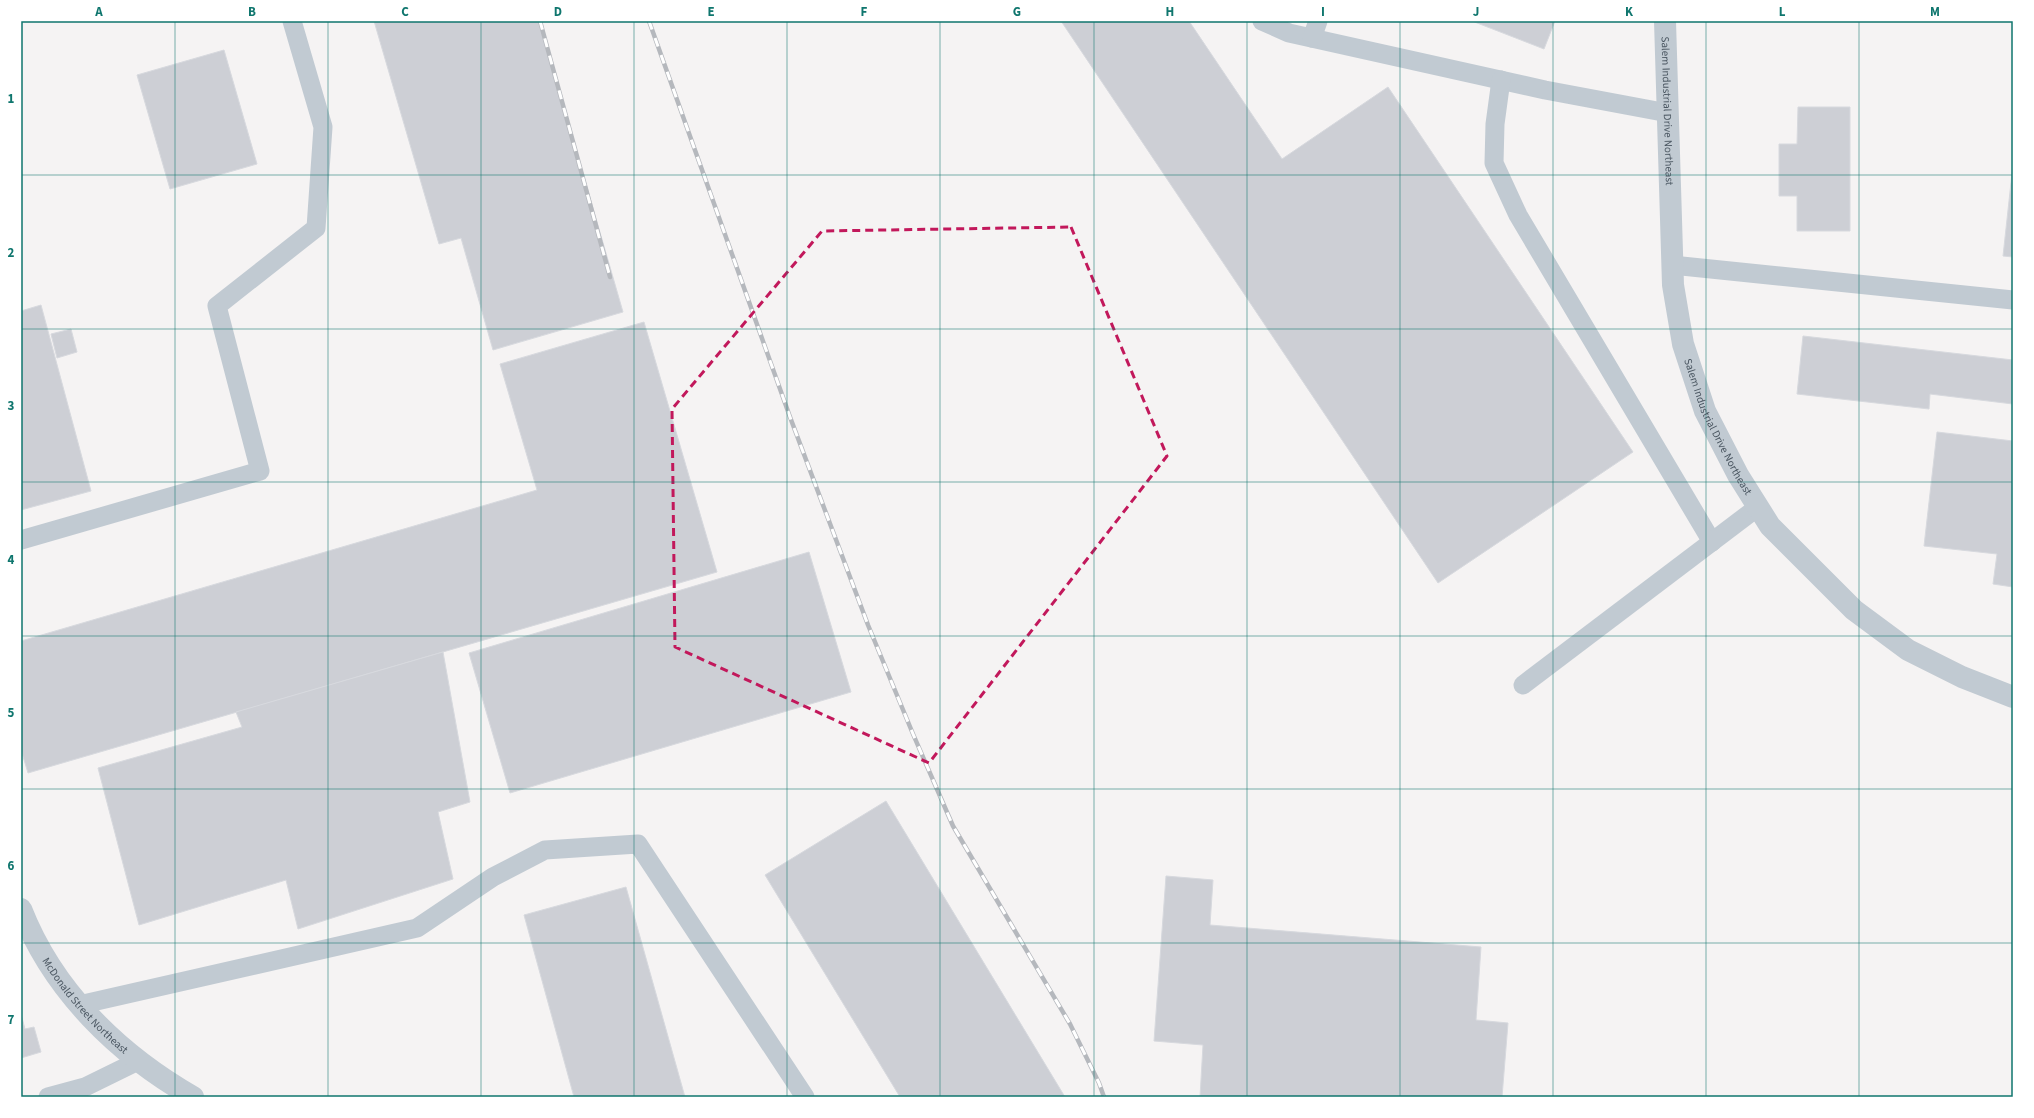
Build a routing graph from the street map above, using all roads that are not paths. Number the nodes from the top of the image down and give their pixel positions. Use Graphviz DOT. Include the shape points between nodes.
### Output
graph roads {
  1 [pos="292,21"];
  2 [pos="1262,21"];
  3 [pos="1318,21"];
  4 [pos="1665,21"];
  5 [pos="1312,38"];
  6 [pos="1501,80"];
  7 [pos="1668,113"];
  8 [pos="1672,265"];
  9 [pos="2013,300"];
  10 [pos="1758,507"];
  11 [pos="21,540"];
  12 [pos="1712,542"];
  13 [pos="1523,685"];
  14 [pos="2013,697"];
  15 [pos="21,909"];
  16 [pos="79,1005"];
  17 [pos="138,1061"];
  18 [pos="48,1097"];
  19 [pos="193,1097"];
  20 [pos="806,1097"];
  1 -- 11 [label="lane" via="323,127 316,228 217,306 260,471"];
  2 -- 5 [label="lane" via="1289,33"];
  3 -- 5 [label="lane"];
  4 -- 7 [label="street, Salem Industrial Drive Northeast"];
  5 -- 6 [label="lane"];
  6 -- 7 [label="lane"];
  6 -- 12 [label="lane" via="1494,124 1494,163 1518,215"];
  7 -- 8 [label="street, Salem Industrial Drive Northeast"];
  8 -- 9 [label="lane"];
  8 -- 10 [label="street, Salem Industrial Drive Northeast" via="1683,344 1705,411 1738,475"];
  10 -- 12 [label="lane"];
  10 -- 14 [label="street, Salem Industrial Drive Northeast" via="1770,526 1813,570 1854,610 1878,628 1908,650 1962,677"];
  12 -- 13 [label="lane"];
  15 -- 16 [label="street, McDonald Street Northeast" via="28,928 50,967"];
  16 -- 17 [label="street, McDonald Street Northeast" via="105,1034"];
  16 -- 20 [label="lane" via="417,928 492,877 545,850 638,844"];
  17 -- 18 [label="lane" via="85,1087"];
  17 -- 19 [label="street, McDonald Street Northeast"];
}
